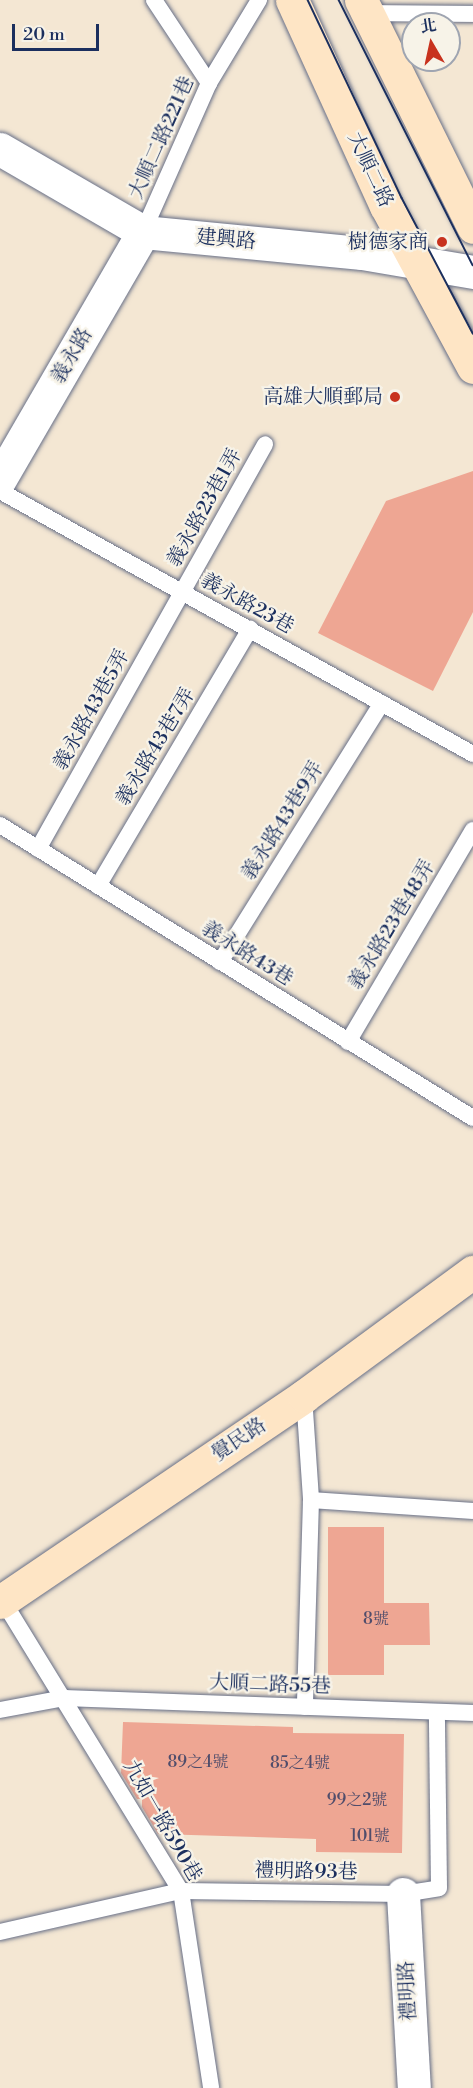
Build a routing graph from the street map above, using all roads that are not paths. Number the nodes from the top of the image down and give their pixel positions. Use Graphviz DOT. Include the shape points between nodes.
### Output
graph roads {
  1 [pos="154,0"];
  2 [pos="259,0"];
  3 [pos="292,0"];
  4 [pos="364,6"];
  5 [pos="473,14"];
  6 [pos="209,83"];
  7 [pos="0,149"];
  8 [pos="473,226"];
  9 [pos="143,232"];
  10 [pos="416,261"];
  11 [pos="473,272"];
  12 [pos="473,367"];
  13 [pos="265,444"];
  14 [pos="0,479"];
  15 [pos="0,491"];
  16 [pos="182,592"];
  17 [pos="250,629"];
  18 [pos="382,703"];
  19 [pos="473,754"];
  20 [pos="0,825"];
  21 [pos="473,830"];
  22 [pos="38,849"];
  23 [pos="98,886"];
  24 [pos="220,962"];
  25 [pos="348,1042"];
  26 [pos="473,1118"];
  27 [pos="473,1272"];
  28 [pos="304,1396"];
  29 [pos="310,1500"];
  30 [pos="473,1511"];
  31 [pos="1,1600"];
  32 [pos="65,1698"];
  33 [pos="305,1707"];
  34 [pos="0,1710"];
  35 [pos="436,1712"];
  36 [pos="473,1713"];
  37 [pos="181,1891"];
  38 [pos="403,1894"];
  39 [pos="0,1932"];
  40 [pos="211,2088"];
  41 [pos="414,2088"];
  1 -- 6 [label="lane"];
  2 -- 6 [label="lane, 大順二路221巷"];
  3 -- 10 [label="street, 大順二路" via="386,206"];
  4 -- 5 [label="lane"];
  4 -- 8 [label="street"];
  6 -- 9 [label="lane, 大順二路221巷"];
  7 -- 9 [label="street, 建興路"];
  9 -- 10 [label="street, 建興路"];
  9 -- 14 [label="street, 義永路"];
  10 -- 11 [label="street, 建興路"];
  10 -- 12 [label="street, 大順二路"];
  13 -- 16 [label="lane, 義永路23巷1弄"];
  15 -- 16 [label="lane, 義永路23巷"];
  16 -- 17 [label="lane, 義永路23巷"];
  16 -- 22 [label="lane, 義永路43巷5弄"];
  17 -- 18 [label="lane, 義永路23巷"];
  17 -- 23 [label="lane, 義永路43巷7弄"];
  18 -- 19 [label="lane, 義永路23巷"];
  18 -- 24 [label="lane, 義永路43巷9弄"];
  20 -- 22 [label="lane, 義永路43巷"];
  21 -- 25 [label="lane, 義永路23巷48弄"];
  22 -- 23 [label="lane, 義永路43巷"];
  23 -- 24 [label="lane, 義永路43巷"];
  24 -- 25 [label="lane, 義永路43巷"];
  25 -- 26 [label="lane, 義永路43巷"];
  27 -- 28 [label="street, 覺民路"];
  28 -- 29 [label="lane"];
  28 -- 31 [label="street, 覺民路"];
  29 -- 30 [label="lane"];
  29 -- 33 [label="lane"];
  31 -- 32 [label="lane, 九如一路590巷"];
  32 -- 33 [label="lane, 大順二路55巷"];
  32 -- 34 [label="lane, 大順二路55巷"];
  32 -- 37 [label="lane, 九如一路590巷"];
  33 -- 35 [label="lane, 大順二路55巷"];
  35 -- 36 [label="lane, 大順二路55巷"];
  35 -- 38 [label="lane, 禮明路93巷" via="438,1888"];
  37 -- 38 [label="lane, 禮明路93巷"];
  37 -- 39 [label="lane, 禮明路93巷"];
  37 -- 40 [label="lane, 九如一路590巷"];
  38 -- 41 [label="street, 禮明路"];
}
